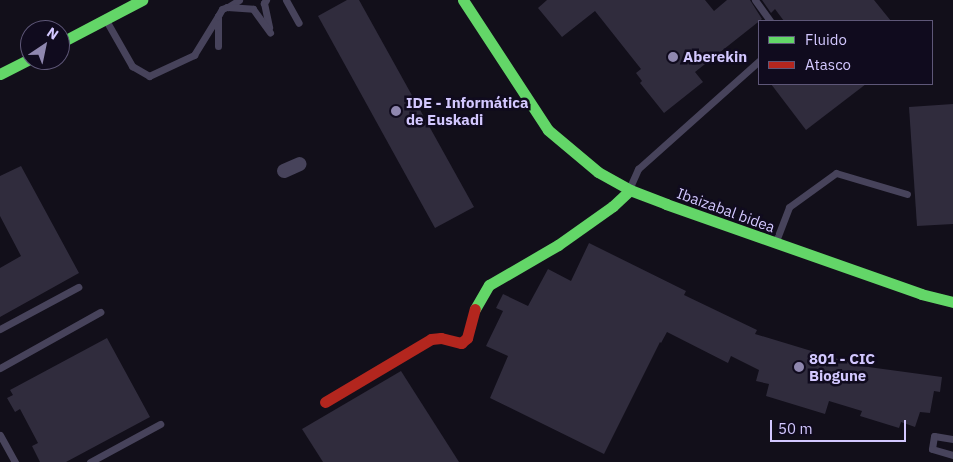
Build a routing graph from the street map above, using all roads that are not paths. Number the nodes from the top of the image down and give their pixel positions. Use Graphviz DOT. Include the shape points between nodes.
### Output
graph roads {
  1 [pos="142,0"];
  2 [pos="239,0"];
  3 [pos="266,0"];
  4 [pos="286,0"];
  5 [pos="463,0"];
  6 [pos="478,0"];
  7 [pos="755,0"];
  8 [pos="227,7"];
  9 [pos="218,16"];
  10 [pos="105,19"];
  11 [pos="769,20"];
  12 [pos="299,23"];
  13 [pos="70,38"];
  14 [pos="218,46"];
  15 [pos="758,62"];
  16 [pos="20,64"];
  17 [pos="0,74"];
  18 [pos="522,93"];
  19 [pos="300,164"];
  20 [pos="284,170"];
  21 [pos="630,190"];
  22 [pos="907,194"];
  23 [pos="775,244"];
  24 [pos="78,287"];
  25 [pos="953,302"];
  26 [pos="100,312"];
  27 [pos="0,329"];
  28 [pos="0,368"];
  29 [pos="325,402"];
  30 [pos="160,424"];
  31 [pos="0,435"];
  32 [pos="953,438"];
  33 [pos="953,455"];
  34 [pos="15,462"];
  35 [pos="90,462"];
  1 -- 10 [label="street"];
  2 -- 8 [label="lane"];
  3 -- 8 [label="lane" via="270,32 253,10"];
  4 -- 12 [label="lane"];
  5 -- 18 [label="street, Ibaizabal bidea"];
  6 -- 18 [label="street, Ibaizabal bidea"];
  7 -- 11 [label="lane"];
  8 -- 9 [label="lane"];
  9 -- 10 [label="lane" via="194,55 149,76 132,66"];
  9 -- 14 [label="lane"];
  10 -- 13 [label="street"];
  15 -- 21 [label="lane" via="638,169"];
  16 -- 17 [label="street"];
  18 -- 21 [label="street, Ibaizabal bidea" via="548,130 598,172"];
  19 -- 20 [label="street"];
  21 -- 23 [label="street, Ibaizabal bidea"];
  21 -- 29 [label="street" via="558,245 489,285 476,306 467,338 461,343 431,339"];
  22 -- 23 [label="lane" via="836,173 789,207"];
  23 -- 25 [label="street, Ibaizabal bidea" via="920,294"];
  24 -- 27 [label="lane"];
  26 -- 28 [label="lane"];
  30 -- 35 [label="lane"];
  31 -- 34 [label="lane"];
  32 -- 33 [label="lane" via="934,436 932,449"];
}
